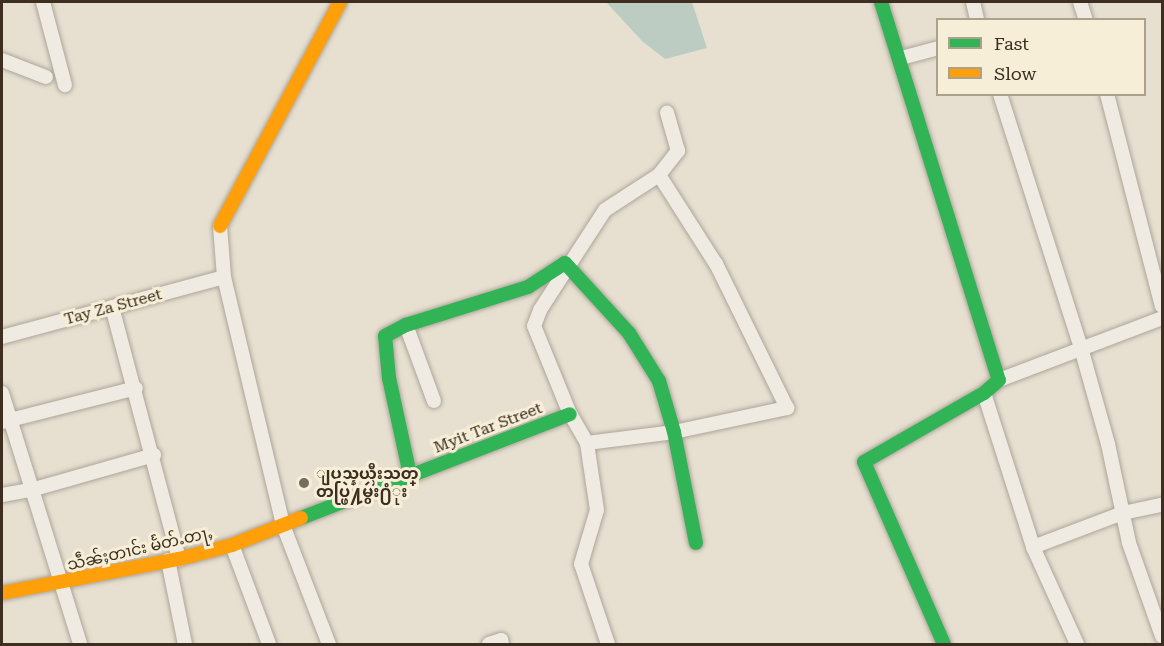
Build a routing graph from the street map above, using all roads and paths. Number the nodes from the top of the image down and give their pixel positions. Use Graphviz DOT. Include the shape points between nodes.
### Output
graph roads {
  1 [pos="43,2"];
  2 [pos="340,2"];
  3 [pos="881,2"];
  4 [pos="973,2"];
  5 [pos="1085,3"];
  6 [pos="977,18"];
  7 [pos="1086,18"];
  8 [pos="936,49"];
  9 [pos="900,58"];
  10 [pos="2,60"];
  11 [pos="46,77"];
  12 [pos="65,85"];
  13 [pos="1001,96"];
  14 [pos="1108,96"];
  15 [pos="667,113"];
  16 [pos="659,175"];
  17 [pos="571,266"];
  18 [pos="224,278"];
  19 [pos="1162,306"];
  20 [pos="112,308"];
  21 [pos="1162,318"];
  22 [pos="406,325"];
  23 [pos="2,337"];
  24 [pos="1081,348"];
  25 [pos="999,380"];
  26 [pos="135,388"];
  27 [pos="2,393"];
  28 [pos="984,393"];
  29 [pos="434,401"];
  30 [pos="570,414"];
  31 [pos="5,422"];
  32 [pos="674,432"];
  33 [pos="587,443"];
  34 [pos="153,455"];
  35 [pos="410,475"];
  36 [pos="31,490"];
  37 [pos="2,495"];
  38 [pos="1162,505"];
  39 [pos="1123,513"];
  40 [pos="283,525"];
  41 [pos="696,543"];
  42 [pos="232,544"];
  43 [pos="1034,547"];
  44 [pos="174,559"];
  45 [pos="59,584"];
  46 [pos="2,593"];
  47 [pos="1162,636"];
  48 [pos="80,645"];
  49 [pos="185,645"];
  50 [pos="269,645"];
  51 [pos="329,645"];
  52 [pos="489,645"];
  53 [pos="502,645"];
  54 [pos="608,645"];
  55 [pos="944,645"];
  56 [pos="1077,645"];
  1 -- 12 [label="street"];
  2 -- 18 [label="street" via="220,226"];
  3 -- 9 [label="street"];
  4 -- 6 [label="street"];
  5 -- 7 [label="street"];
  8 -- 9 [label="street"];
  9 -- 25 [label="street" via="921,139"];
  10 -- 11 [label="street"];
  13 -- 24 [label="street"];
  14 -- 19 [label="street"];
  15 -- 16 [label="street" via="678,151"];
  16 -- 17 [label="street" via="605,210"];
  16 -- 32 [label="street" via="716,264 787,408"];
  17 -- 22 [label="street" via="561,263 528,287"];
  17 -- 30 [label="street" via="540,309 534,326"];
  17 -- 32 [label="street" via="635,342 659,381"];
  18 -- 20 [label="street, Tay Za Street"];
  18 -- 40 [label="street"];
  20 -- 23 [label="street, Tay Za Street"];
  20 -- 26 [label="street"];
  21 -- 24 [label="street"];
  22 -- 29 [label="street"];
  22 -- 35 [label="street" via="385,336 385,351"];
  24 -- 25 [label="street"];
  24 -- 39 [label="street"];
  25 -- 28 [label="street"];
  26 -- 31 [label="street"];
  26 -- 34 [label="street"];
  27 -- 31 [label="street"];
  28 -- 43 [label="street"];
  28 -- 55 [label="street" via="864,462"];
  30 -- 33 [label="street"];
  30 -- 35 [label="street, Myit Tar Street"];
  31 -- 36 [label="street"];
  32 -- 33 [label="street"];
  32 -- 41 [label="street"];
  33 -- 54 [label="street" via="597,510 581,564"];
  34 -- 36 [label="street"];
  34 -- 44 [label="street"];
  35 -- 40 [label="street, Myit Tar Street"];
  36 -- 37 [label="street"];
  36 -- 45 [label="street"];
  38 -- 39 [label="street"];
  39 -- 43 [label="street"];
  39 -- 47 [label="street" via="1143,590"];
  40 -- 42 [label="street, သဵၼ်ႈတၢင်း မႅတ်ႉတႃႇ"];
  40 -- 51 [label="street"];
  42 -- 44 [label="street, သဵၼ်ႈတၢင်း မႅတ်ႉတႃႇ"];
  42 -- 50 [label="street"];
  43 -- 56 [label="street"];
  44 -- 45 [label="street, သဵၼ်ႈတၢင်း မႅတ်ႉတႃႇ"];
  44 -- 49 [label="street"];
  45 -- 46 [label="street, သဵၼ်ႈတၢင်း မႅတ်ႉတႃႇ"];
  45 -- 48 [label="street"];
  52 -- 53 [label="street" via="501,640"];
}
